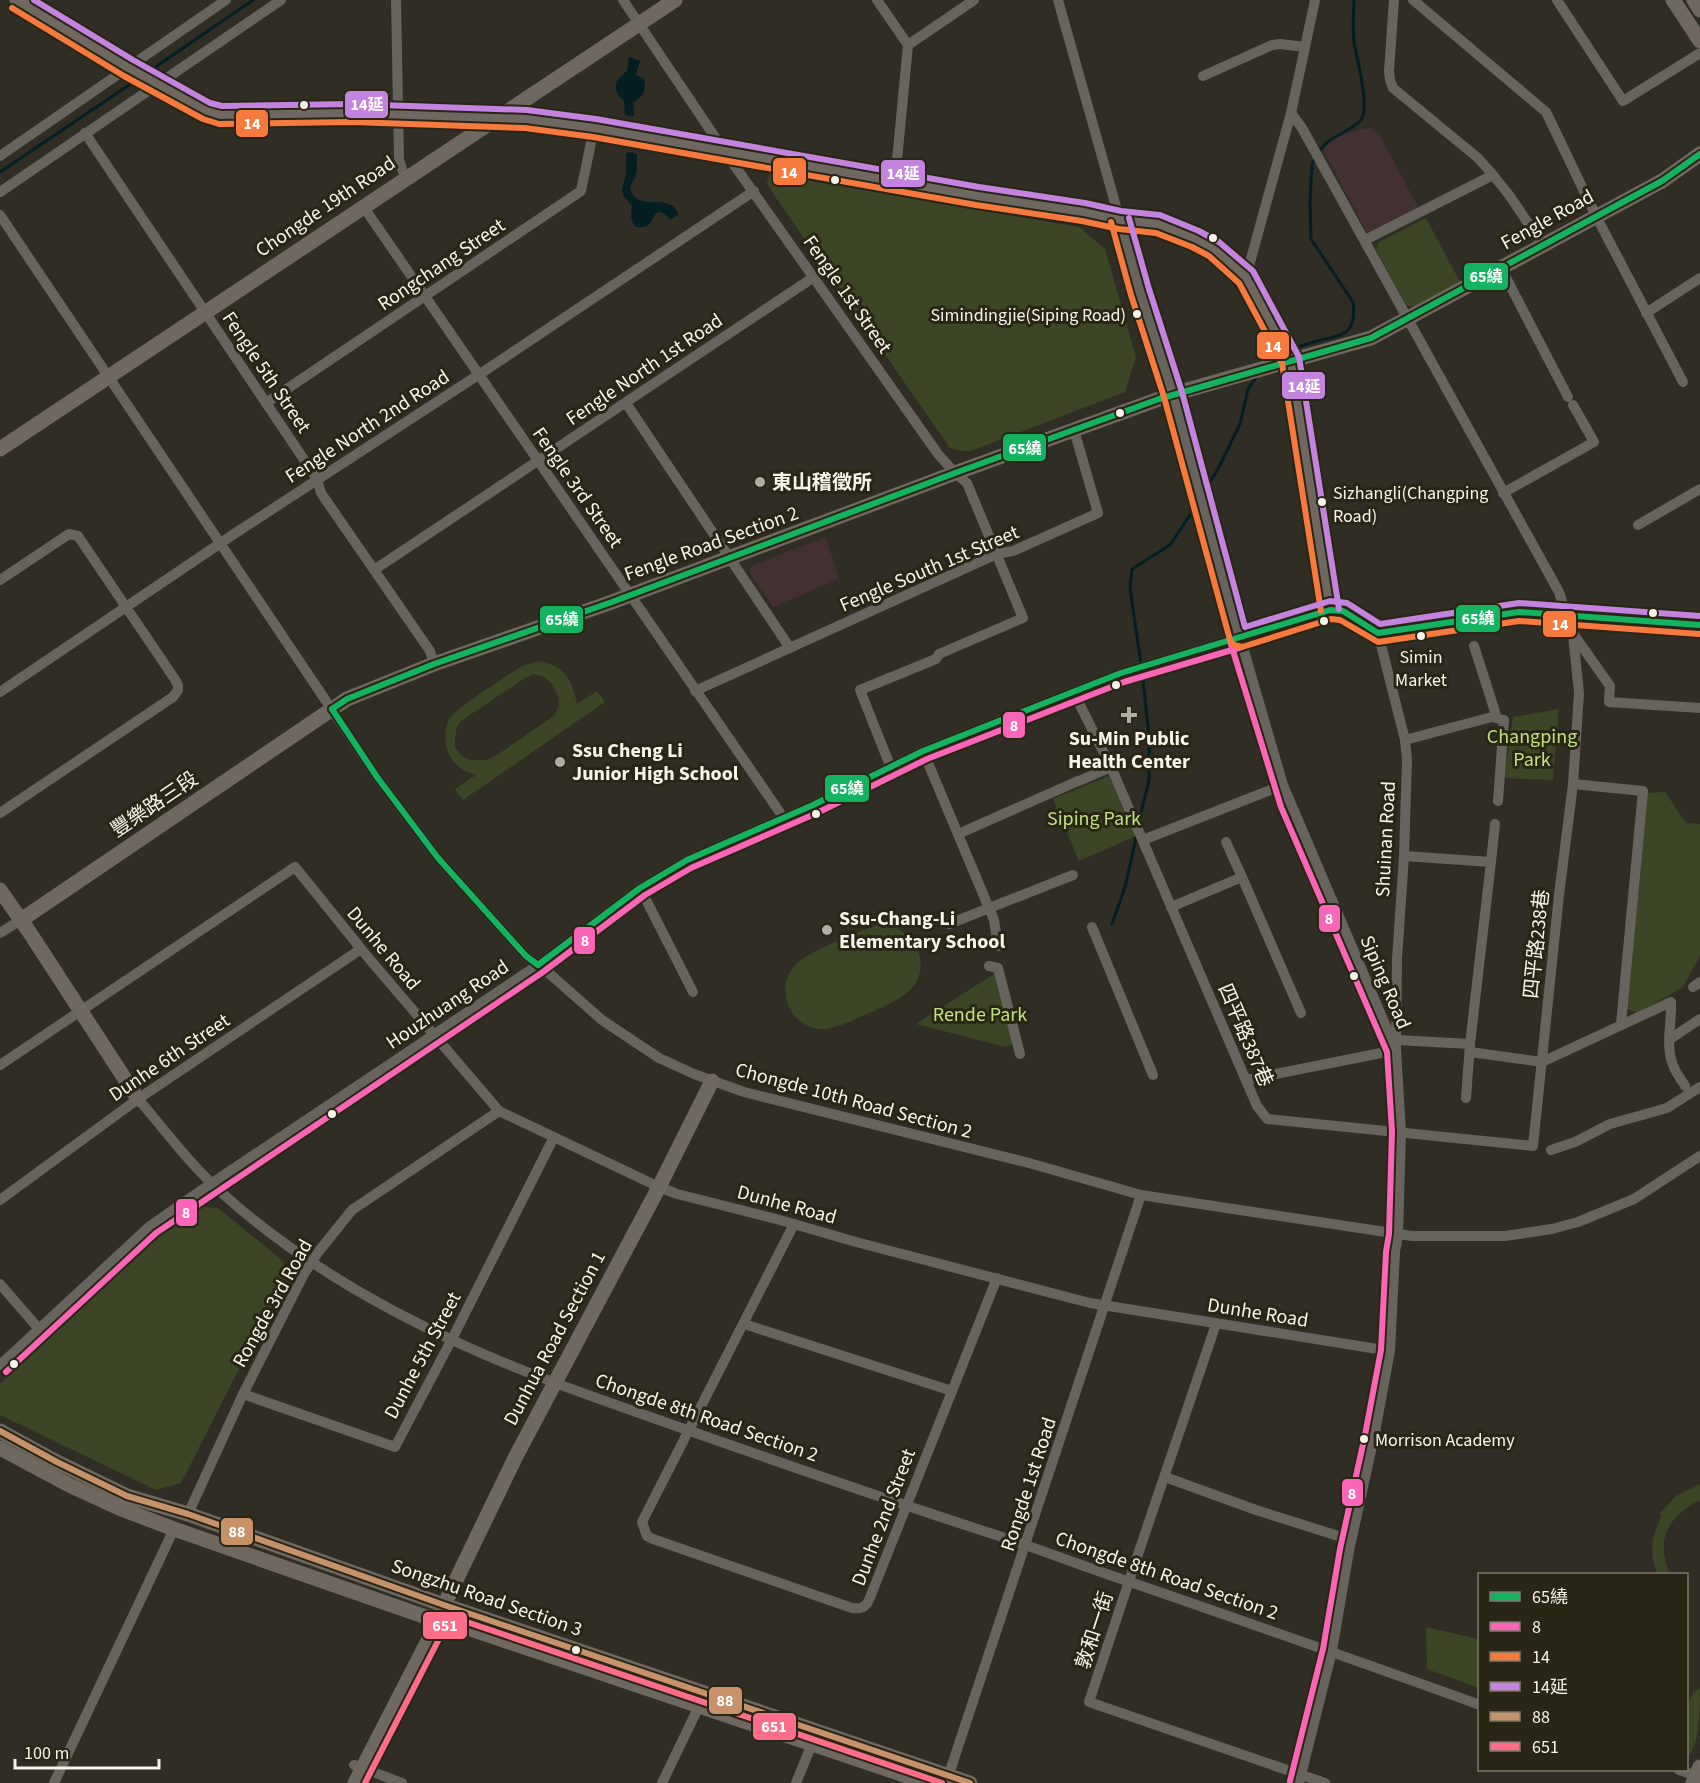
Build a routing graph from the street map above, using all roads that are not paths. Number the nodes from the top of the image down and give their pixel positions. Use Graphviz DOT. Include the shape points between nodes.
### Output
graph roads {
  1 [pos="226,0"];
  2 [pos="281,0"];
  3 [pos="396,0"];
  4 [pos="623,0"];
  5 [pos="675,0"];
  6 [pos="877,0"];
  7 [pos="974,0"];
  8 [pos="1058,0"];
  9 [pos="1314,0"];
  10 [pos="1394,0"];
  11 [pos="1413,0"];
  12 [pos="1557,0"];
  13 [pos="1673,0"];
  14 [pos="1694,0"];
  15 [pos="28,3"];
  16 [pos="1700,10"];
  17 [pos="639,24"];
  18 [pos="1700,41"];
  19 [pos="908,45"];
  20 [pos="1305,47"];
  21 [pos="1700,53"];
  22 [pos="142,75"];
  23 [pos="1203,76"];
  24 [pos="1291,113"];
  25 [pos="399,114"];
  26 [pos="496,118"];
  27 [pos="594,128"];
  28 [pos="85,133"];
  29 [pos="725,152"];
  30 [pos="1700,154"];
  31 [pos="0,156"];
  32 [pos="1493,175"];
  33 [pos="405,178"];
  34 [pos="895,181"];
  35 [pos="754,191"];
  36 [pos="0,192"];
  37 [pos="363,206"];
  38 [pos="0,215"];
  39 [pos="1596,216"];
  40 [pos="1120,220"];
  41 [pos="1365,240"];
  42 [pos="1543,245"];
  43 [pos="1501,268"];
  44 [pos="814,277"];
  45 [pos="1246,277"];
  46 [pos="1700,279"];
  47 [pos="424,297"];
  48 [pos="205,312"];
  49 [pos="1646,313"];
  50 [pos="1408,318"];
  51 [pos="1291,360"];
  52 [pos="479,375"];
  53 [pos="108,376"];
  54 [pos="1683,382"];
  55 [pos="1173,394"];
  56 [pos="266,403"];
  57 [pos="626,403"];
  58 [pos="1074,430"];
  59 [pos="0,448"];
  60 [pos="538,461"];
  61 [pos="955,473"];
  62 [pos="317,479"];
  63 [pos="1700,489"];
  64 [pos="1503,493"];
  65 [pos="1638,525"];
  66 [pos="221,543"];
  67 [pos="997,555"];
  68 [pos="729,558"];
  69 [pos="374,570"];
  70 [pos="0,580"];
  71 [pos="630,594"];
  72 [pos="126,607"];
  73 [pos="1330,610"];
  74 [pos="1566,615"];
  75 [pos="1700,625"];
  76 [pos="1378,633"];
  77 [pos="1574,635"];
  78 [pos="1239,638"];
  79 [pos="1474,646"];
  80 [pos="790,648"];
  81 [pos="434,664"];
  82 [pos="695,691"];
  83 [pos="0,692"];
  84 [pos="1074,693"];
  85 [pos="1700,708"];
  86 [pos="332,709"];
  87 [pos="1497,718"];
  88 [pos="1405,740"];
  89 [pos="923,751"];
  90 [pos="1111,767"];
  91 [pos="891,768"];
  92 [pos="1573,784"];
  93 [pos="1283,785"];
  94 [pos="1498,801"];
  95 [pos="0,813"];
  96 [pos="783,817"];
  97 [pos="1496,824"];
  98 [pos="958,834"];
  99 [pos="1143,840"];
  100 [pos="1226,842"];
  101 [pos="1404,855"];
  102 [pos="1491,862"];
  103 [pos="1073,875"];
  104 [pos="1242,877"];
  105 [pos="640,888"];
  106 [pos="0,890"];
  107 [pos="1171,907"];
  108 [pos="988,908"];
  109 [pos="21,920"];
  110 [pos="949,924"];
  111 [pos="1092,927"];
  112 [pos="0,933"];
  113 [pos="998,946"];
  114 [pos="361,949"];
  115 [pos="538,965"];
  116 [pos="989,966"];
  117 [pos="693,992"];
  118 [pos="81,1012"];
  119 [pos="1301,1013"];
  120 [pos="1700,1019"];
  121 [pos="1621,1024"];
  122 [pos="434,1035"];
  123 [pos="1670,1039"];
  124 [pos="1396,1045"];
  125 [pos="1470,1048"];
  126 [pos="1020,1054"];
  127 [pos="1542,1062"];
  128 [pos="0,1065"];
  129 [pos="1153,1075"];
  130 [pos="1246,1080"];
  131 [pos="712,1081"];
  132 [pos="1685,1086"];
  133 [pos="1700,1087"];
  134 [pos="1466,1098"];
  135 [pos="138,1099"];
  136 [pos="499,1111"];
  137 [pos="1401,1131"];
  138 [pos="554,1137"];
  139 [pos="1551,1150"];
  140 [pos="1700,1156"];
  141 [pos="212,1183"];
  142 [pos="659,1187"];
  143 [pos="1141,1195"];
  144 [pos="0,1200"];
  145 [pos="794,1224"];
  146 [pos="1398,1235"];
  147 [pos="311,1261"];
  148 [pos="997,1278"];
  149 [pos="0,1284"];
  150 [pos="1105,1305"];
  151 [pos="744,1324"];
  152 [pos="1216,1324"];
  153 [pos="39,1329"];
  154 [pos="452,1339"];
  155 [pos="1390,1351"];
  156 [pos="0,1365"];
  157 [pos="555,1383"];
  158 [pos="952,1390"];
  159 [pos="243,1394"];
  160 [pos="0,1431"];
  161 [pos="690,1431"];
  162 [pos="0,1448"];
  163 [pos="1165,1477"];
  164 [pos="906,1506"];
  165 [pos="188,1514"];
  166 [pos="174,1529"];
  167 [pos="1351,1540"];
  168 [pos="1026,1545"];
  169 [pos="1129,1582"];
  170 [pos="441,1611"];
  171 [pos="1332,1651"];
  172 [pos="702,1700"];
  173 [pos="1478,1705"];
  174 [pos="815,1738"];
  175 [pos="358,1767"];
  176 [pos="1682,1771"];
  177 [pos="1697,1776"];
  178 [pos="947,1779"];
  179 [pos="1300,1779"];
  180 [pos="54,1783"];
  181 [pos="345,1783"];
  182 [pos="355,1783"];
  183 [pos="402,1783"];
  184 [pos="662,1783"];
  185 [pos="796,1783"];
  186 [pos="928,1783"];
  187 [pos="970,1783"];
  188 [pos="1325,1783"];
  1 -- 22 [label="street"];
  2 -- 22 [label="street"];
  3 -- 25 [label="street"];
  4 -- 17 [label="street, Fengle 1st Street"];
  5 -- 17 [label="street, Chongde 19th Road"];
  6 -- 19 [label="street"];
  7 -- 19 [label="street"];
  8 -- 40 [label="street, Siping Road"];
  9 -- 20 [label="street"];
  10 -- 32 [label="street" via="1390,80"];
  11 -- 39 [label="street" via="1546,112"];
  12 -- 21 [label="street" via="1623,101"];
  13 -- 18 [label="street"];
  14 -- 16 [label="street"];
  15 -- 22 [label="street"];
  17 -- 26 [label="street, Chongde 19th Road"];
  17 -- 29 [label="street, Fengle 1st Street"];
  19 -- 34 [label="street"];
  20 -- 23 [label="street" via="1272,45"];
  20 -- 24 [label="street"];
  22 -- 25 [label="street" via="221,115"];
  22 -- 28 [label="street"];
  22 -- 31 [label="street"];
  24 -- 41 [label="street, 四平路238巷"];
  24 -- 45 [label="street"];
  25 -- 26 [label="street"];
  25 -- 33 [label="street" via="399,160"];
  26 -- 27 [label="street"];
  26 -- 33 [label="street, Chongde 19th Road"];
  27 -- 29 [label="street"];
  27 -- 47 [label="street, Rongchang Street" via="581,191"];
  28 -- 36 [label="street"];
  28 -- 48 [label="street, Fengle 5th Street"];
  29 -- 34 [label="street"];
  29 -- 35 [label="street, Fengle 1st Street"];
  30 -- 39 [label="street, Fengle Road" via="1662,181"];
  32 -- 41 [label="street"];
  32 -- 42 [label="street"];
  33 -- 37 [label="street, Chongde 19th Road"];
  34 -- 40 [label="street"];
  35 -- 44 [label="street, Fengle 1st Street"];
  35 -- 52 [label="street, Fengle North 2nd Road"];
  37 -- 47 [label="street, Fengle 3rd Street"];
  37 -- 48 [label="street, Chongde 19th Road"];
  38 -- 53 [label="street, Chongde 10th Road Section 2"];
  39 -- 42 [label="street, Fengle Road"];
  39 -- 49 [label="street"];
  40 -- 45 [label="street" via="1158,224 1196,239"];
  40 -- 55 [label="street, Siping Road"];
  41 -- 50 [label="street, 四平路238巷"];
  42 -- 43 [label="street, Fengle Road"];
  43 -- 50 [label="street, Fengle Road"];
  43 -- 64 [label="street" via="1594,442"];
  44 -- 57 [label="street, Fengle North 1st Road"];
  44 -- 61 [label="street, Fengle 1st Street"];
  45 -- 51 [label="street"];
  46 -- 49 [label="street"];
  47 -- 52 [label="street, Fengle 3rd Street"];
  47 -- 56 [label="street, Rongchang Street"];
  48 -- 53 [label="street, Chongde 19th Road"];
  48 -- 56 [label="street, Fengle 5th Street"];
  49 -- 54 [label="street"];
  50 -- 51 [label="street, Fengle Road" via="1371,338"];
  50 -- 64 [label="street, 四平路238巷"];
  51 -- 55 [label="street, Fengle Road"];
  51 -- 73 [label="street"];
  52 -- 60 [label="street, Fengle 3rd Street"];
  52 -- 62 [label="street, Fengle North 2nd Road"];
  53 -- 59 [label="street, Chongde 19th Road"];
  53 -- 66 [label="street, Chongde 10th Road Section 2"];
  55 -- 58 [label="street, Fengle Road Section 2"];
  55 -- 78 [label="street, Siping Road"];
  56 -- 62 [label="street, Fengle 5th Street"];
  57 -- 60 [label="street, Fengle North 1st Road"];
  57 -- 68 [label="street"];
  58 -- 61 [label="street, Fengle Road Section 2"];
  58 -- 67 [label="street, Fengle South 1st Street" via="1098,513"];
  60 -- 69 [label="street, Fengle North 1st Road"];
  60 -- 71 [label="street, Fengle 3rd Street"];
  61 -- 67 [label="street, Fengle 1st Street" via="967,483"];
  61 -- 68 [label="street, Fengle Road Section 2"];
  62 -- 66 [label="street, Fengle North 2nd Road"];
  62 -- 69 [label="street, Fengle 5th Street" via="321,492"];
  63 -- 65 [label="street"];
  64 -- 74 [label="street, 四平路238巷" via="1559,592"];
  66 -- 72 [label="street, Fengle North 2nd Road"];
  66 -- 86 [label="street, Chongde 10th Road Section 2"];
  67 -- 80 [label="street, Fengle South 1st Street"];
  67 -- 91 [label="street, Fengle 1st Street" via="1023,618 860,690"];
  68 -- 71 [label="street, Fengle Road Section 2"];
  68 -- 80 [label="street"];
  69 -- 81 [label="street, Fengle 5th Street" via="430,651"];
  70 -- 72 [label="street" via="74,534"];
  71 -- 81 [label="street, Fengle Road Section 2"];
  71 -- 82 [label="street, Fengle 3rd Street"];
  72 -- 83 [label="street, Fengle North 2nd Road"];
  72 -- 95 [label="street" via="178,690"];
  73 -- 76 [label="street" via="1343,611"];
  73 -- 78 [label="street, Houzhuang Road"];
  74 -- 75 [label="street"];
  74 -- 76 [label="street" via="1519,612"];
  74 -- 77 [label="street, 四平路238巷"];
  76 -- 88 [label="street, Shuinan Road"];
  77 -- 85 [label="street" via="1610,686 1609,702"];
  77 -- 92 [label="street, 四平路238巷" via="1579,693"];
  78 -- 84 [label="street, Houzhuang Road" via="1121,673"];
  78 -- 93 [label="street, Siping Road"];
  79 -- 87 [label="street"];
  80 -- 82 [label="street, Fengle South 1st Street"];
  81 -- 86 [label="street, Fengle Road Section 2" via="347,699"];
  82 -- 96 [label="street, Fengle 3rd Street"];
  84 -- 89 [label="street, Houzhuang Road"];
  84 -- 90 [label="street, 四平路387巷"];
  86 -- 109 [label="street, 豐樂路三段"];
  86 -- 115 [label="street, Chongde 10th Road Section 2" via="438,858"];
  87 -- 88 [label="street"];
  87 -- 94 [label="street" via="1504,720"];
  88 -- 101 [label="street, Shuinan Road"];
  89 -- 91 [label="street, Houzhuang Road"];
  89 -- 98 [label="street"];
  90 -- 98 [label="street"];
  90 -- 99 [label="street, 四平路387巷"];
  91 -- 96 [label="street, Houzhuang Road"];
  92 -- 121 [label="street" via="1643,791"];
  92 -- 127 [label="street, 四平路238巷"];
  93 -- 99 [label="street"];
  93 -- 124 [label="street, Siping Road"];
  96 -- 105 [label="street, Houzhuang Road" via="687,860"];
  97 -- 102 [label="street"];
  98 -- 108 [label="street"];
  99 -- 107 [label="street, 四平路387巷"];
  100 -- 104 [label="street"];
  101 -- 102 [label="street"];
  101 -- 124 [label="street, Shuinan Road"];
  102 -- 125 [label="street"];
  103 -- 108 [label="street"];
  104 -- 107 [label="street"];
  104 -- 119 [label="street"];
  105 -- 115 [label="street, Houzhuang Road"];
  105 -- 117 [label="street"];
  106 -- 109 [label="street"];
  107 -- 130 [label="street, 四平路387巷"];
  108 -- 110 [label="street"];
  108 -- 113 [label="street"];
  109 -- 112 [label="street, 豐樂路三段"];
  109 -- 118 [label="street"];
  111 -- 129 [label="street"];
  114 -- 118 [label="street, Dunhe Road" via="295,867"];
  114 -- 122 [label="street, Dunhe Road"];
  114 -- 135 [label="street, Dunhe 6th Street"];
  115 -- 122 [label="street, Houzhuang Road"];
  115 -- 131 [label="street, Chongde 10th Road Section 2" via="602,1020 659,1058"];
  116 -- 126 [label="street" via="998,968"];
  118 -- 128 [label="street"];
  118 -- 135 [label="street"];
  120 -- 123 [label="street"];
  121 -- 123 [label="street" via="1671,1002"];
  121 -- 127 [label="street"];
  122 -- 136 [label="street, Dunhe Road"];
  122 -- 141 [label="street, Houzhuang Road"];
  123 -- 132 [label="street" via="1673,1065"];
  124 -- 125 [label="street"];
  124 -- 130 [label="street"];
  124 -- 137 [label="street, Siping Road"];
  125 -- 127 [label="street"];
  125 -- 134 [label="street"];
  127 -- 137 [label="street, 四平路238巷" via="1533,1146"];
  130 -- 137 [label="street, 四平路387巷" via="1267,1119"];
  131 -- 142 [label="street, Dunhua Road Section 1"];
  131 -- 143 [label="street, Chongde 10th Road Section 2"];
  133 -- 139 [label="street" via="1667,1108 1610,1124"];
  135 -- 141 [label="street, Chongde 8th Road Section 2"];
  135 -- 144 [label="street, Dunhe 6th Street"];
  136 -- 138 [label="street, Dunhe Road"];
  136 -- 147 [label="street, Rongde 3rd Road" via="352,1210"];
  137 -- 146 [label="street, Siping Road"];
  138 -- 142 [label="street, Dunhe Road"];
  138 -- 154 [label="street, Dunhe 5th Street"];
  140 -- 146 [label="street, Chongde 10th Road Section 2" via="1634,1199 1552,1229 1505,1236"];
  141 -- 147 [label="street, Chongde 8th Road Section 2"];
  141 -- 153 [label="street, Houzhuang Road" via="150,1226"];
  142 -- 145 [label="street, Dunhe Road"];
  142 -- 157 [label="street, Dunhua Road Section 1"];
  143 -- 146 [label="street, Chongde 10th Road Section 2"];
  143 -- 150 [label="street, Rongde 1st Road"];
  145 -- 148 [label="street, Dunhe Road"];
  145 -- 151 [label="street"];
  146 -- 155 [label="street, Siping Road"];
  147 -- 154 [label="street, Chongde 8th Road Section 2" via="372,1300"];
  147 -- 159 [label="street, Rongde 3rd Road"];
  148 -- 150 [label="street, Dunhe Road"];
  148 -- 158 [label="street, Dunhe 2nd Street"];
  149 -- 153 [label="street"];
  150 -- 152 [label="street, Dunhe Road"];
  150 -- 168 [label="street, Rongde 1st Road"];
  151 -- 158 [label="street"];
  151 -- 161 [label="street"];
  152 -- 155 [label="street, Dunhe Road"];
  152 -- 163 [label="street, 敦和一街"];
  153 -- 156 [label="street, Houzhuang Road"];
  154 -- 157 [label="street, Chongde 8th Road Section 2"];
  154 -- 159 [label="street, Dunhe 5th Street" via="394,1447"];
  155 -- 167 [label="street, Siping Road"];
  157 -- 161 [label="street, Chongde 8th Road Section 2"];
  157 -- 170 [label="street, Dunhua Road Section 1"];
  158 -- 164 [label="street, Dunhe 2nd Street"];
  159 -- 165 [label="street, Rongde 3rd Road"];
  160 -- 165 [label="street, Songzhu Road Section 3" via="127,1496"];
  161 -- 164 [label="street, Chongde 8th Road Section 2"];
  161 -- 164 [label="street, Dunhe 2nd Street" via="642,1522 647,1536 653,1539 860,1609 869,1600"];
  162 -- 166 [label="street, Songzhu Road Section 3" via="69,1485"];
  163 -- 167 [label="street"];
  163 -- 169 [label="street, 敦和一街"];
  164 -- 168 [label="street, Chongde 8th Road Section 2"];
  165 -- 170 [label="street, Songzhu Road Section 3"];
  166 -- 170 [label="street, Songzhu Road Section 3" via="426,1617"];
  166 -- 180 [label="street"];
  167 -- 171 [label="street, Siping Road"];
  168 -- 169 [label="street, Chongde 8th Road Section 2"];
  168 -- 178 [label="street, Rongde 1st Road"];
  169 -- 171 [label="street, Chongde 8th Road Section 2"];
  169 -- 179 [label="street, 敦和一街" via="1089,1702"];
  170 -- 172 [label="street, Songzhu Road Section 3"];
  170 -- 175 [label="street, Dunhua Road Section 1" via="424,1626"];
  171 -- 173 [label="street, Chongde 8th Road Section 2"];
  171 -- 179 [label="street, Siping Road"];
  172 -- 174 [label="street, Songzhu Road Section 3"];
  172 -- 184 [label="street"];
  174 -- 178 [label="street, Songzhu Road Section 3"];
  174 -- 185 [label="street"];
  174 -- 186 [label="street, Songzhu Road Section 3"];
  175 -- 181 [label="street, Dunhua Road Section 1"];
  175 -- 182 [label="street, Dunhua Road Section 1"];
  175 -- 183 [label="street"];
  176 -- 177 [label="street"];
  178 -- 187 [label="street, Songzhu Road Section 3"];
  179 -- 188 [label="street"];
}
